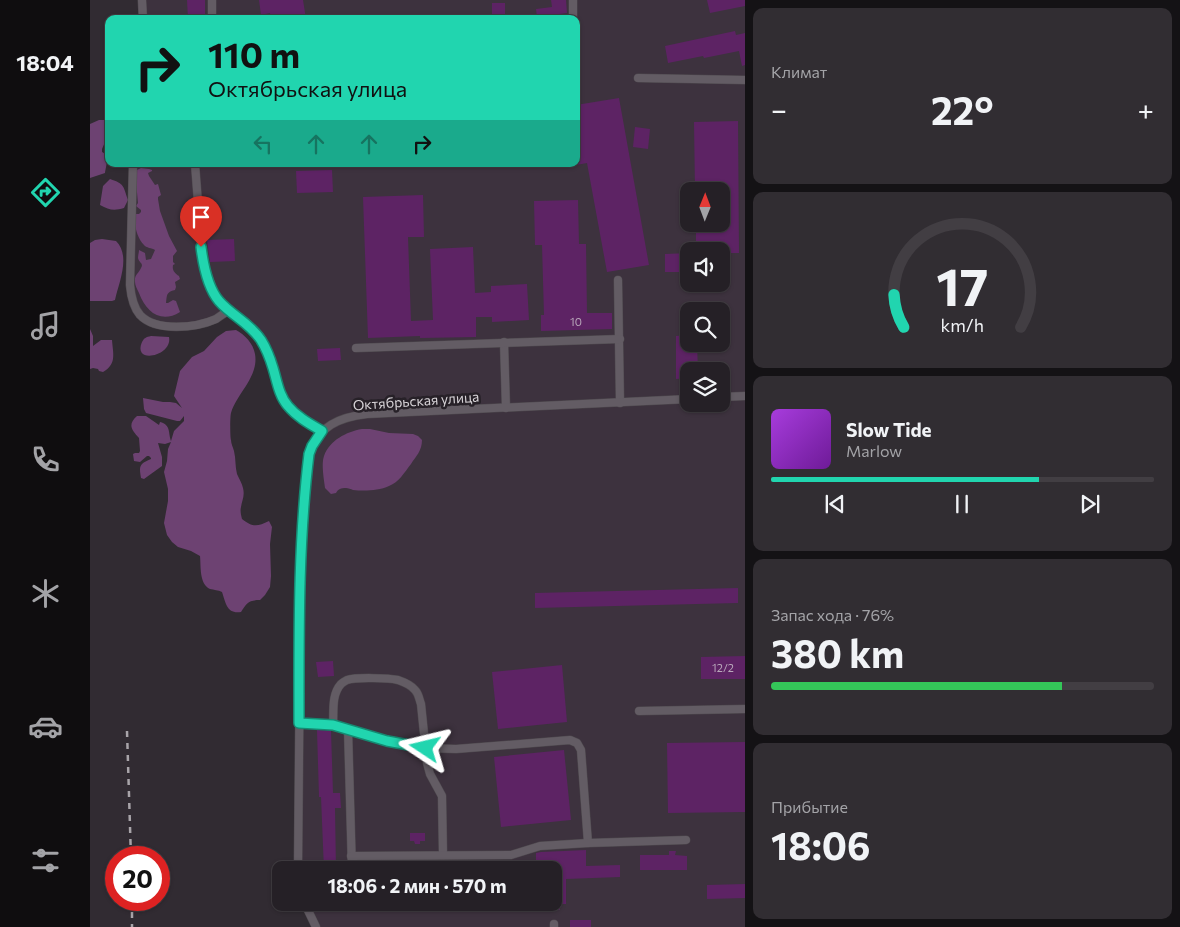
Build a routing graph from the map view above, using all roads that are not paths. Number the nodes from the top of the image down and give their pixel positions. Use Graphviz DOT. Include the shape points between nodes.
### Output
graph roads {
  1 [pos="142,0"];
  2 [pos="212,0"];
  3 [pos="573,0"];
  4 [pos="142,15"];
  5 [pos="212,15"];
  6 [pos="574,15"];
  7 [pos="638,78"];
  8 [pos="745,80"];
  9 [pos="133,167"];
  10 [pos="195,167"];
  11 [pos="618,280"];
  12 [pos="229,310"];
  13 [pos="620,339"];
  14 [pos="504,342"];
  15 [pos="356,348"];
  16 [pos="745,396"];
  17 [pos="730,397"];
  18 [pos="680,400"];
  19 [pos="620,403"];
  20 [pos="506,408"];
  21 [pos="322,431"];
  22 [pos="745,709"];
  23 [pos="639,711"];
  24 [pos="299,723"];
  25 [pos="333,725"];
  26 [pos="348,729"];
  27 [pos="425,748"];
  28 [pos="686,840"];
  29 [pos="588,843"];
  30 [pos="443,855"];
  31 [pos="351,856"];
  32 [pos="298,861"];
  33 [pos="351,861"];
  34 [pos="308,911"];
  35 [pos="316,927"];
  1 -- 4 [label="street"];
  2 -- 5 [label="street"];
  3 -- 6 [label="street"];
  7 -- 8 [label="street"];
  9 -- 12 [label="street" via="130,286 139,314 156,324 176,326 203,323"];
  10 -- 12 [label="street" via="204,265 214,293"];
  11 -- 13 [label="street"];
  12 -- 21 [label="street" via="248,324 261,340 287,405"];
  13 -- 14 [label="street"];
  13 -- 19 [label="street"];
  14 -- 15 [label="street"];
  14 -- 20 [label="street"];
  16 -- 17 [label="street"];
  18 -- 19 [label="street, Октябрьская улица"];
  19 -- 20 [label="street, Октябрьская улица"];
  20 -- 21 [label="street, Октябрьская улица" via="354,416"];
  21 -- 24 [label="street" via="309,454 302,528"];
  22 -- 23 [label="street"];
  24 -- 25 [label="street"];
  24 -- 32 [label="street"];
  25 -- 26 [label="street"];
  25 -- 27 [label="street" via="334,699 345,681 397,680 410,686 419,696"];
  26 -- 27 [label="street"];
  26 -- 31 [label="street"];
  27 -- 29 [label="street" via="456,750 570,740 577,743 581,750"];
  27 -- 30 [label="street" via="430,774 442,796"];
  28 -- 29 [label="street"];
  29 -- 30 [label="street" via="536,846 510,855"];
  30 -- 31 [label="street"];
  31 -- 33 [label="street"];
  34 -- 35 [label="street"];
}
